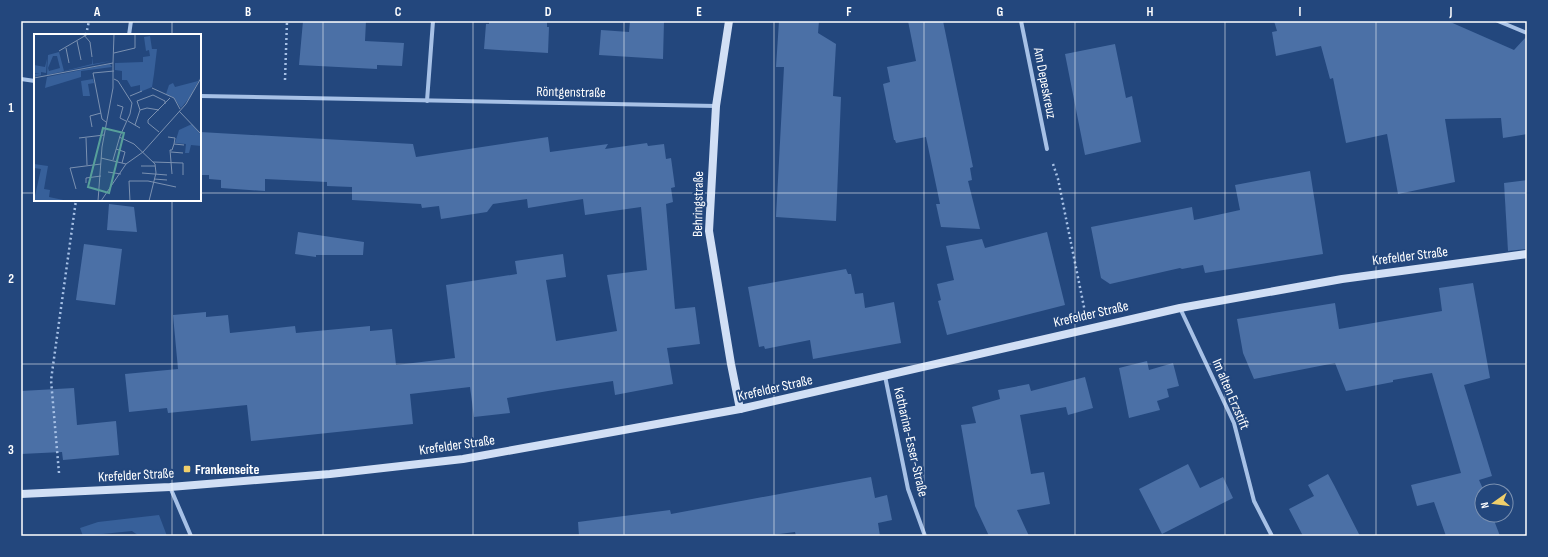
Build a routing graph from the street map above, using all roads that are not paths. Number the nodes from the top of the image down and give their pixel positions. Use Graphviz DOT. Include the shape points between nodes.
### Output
graph roads {
  1 [pos="131,21"];
  2 [pos="433,21"];
  3 [pos="730,21"];
  4 [pos="1021,21"];
  5 [pos="1498,21"];
  6 [pos="1527,33"];
  7 [pos="129,34"];
  8 [pos="21,78"];
  9 [pos="34,81"];
  10 [pos="201,96"];
  11 [pos="427,101"];
  12 [pos="716,106"];
  13 [pos="1047,149"];
  14 [pos="1527,254"];
  15 [pos="1180,308"];
  16 [pos="885,376"];
  17 [pos="740,409"];
  18 [pos="170,487"];
  19 [pos="21,494"];
  20 [pos="191,536"];
  21 [pos="925,536"];
  22 [pos="1272,536"];
  1 -- 7 [label="street"];
  2 -- 11 [label="street"];
  3 -- 12 [label="street, Behringstraße"];
  4 -- 13 [label="street, Am Depeskreuz"];
  5 -- 6 [label="street"];
  8 -- 9 [label="street"];
  10 -- 11 [label="street, Röntgenstraße"];
  11 -- 12 [label="street, Röntgenstraße"];
  12 -- 17 [label="street, Behringstraße" via="708,231"];
  14 -- 15 [label="street, Krefelder Straße" via="1342,278"];
  15 -- 16 [label="street, Krefelder Straße"];
  15 -- 22 [label="street, Im alten Erzstift" via="1234,423 1254,501"];
  16 -- 17 [label="street, Krefelder Straße"];
  16 -- 21 [label="street, Katharina-Esser-Straße" via="908,489"];
  17 -- 18 [label="street, Krefelder Straße" via="463,460"];
  18 -- 19 [label="street, Krefelder Straße"];
  18 -- 20 [label="street"];
}
